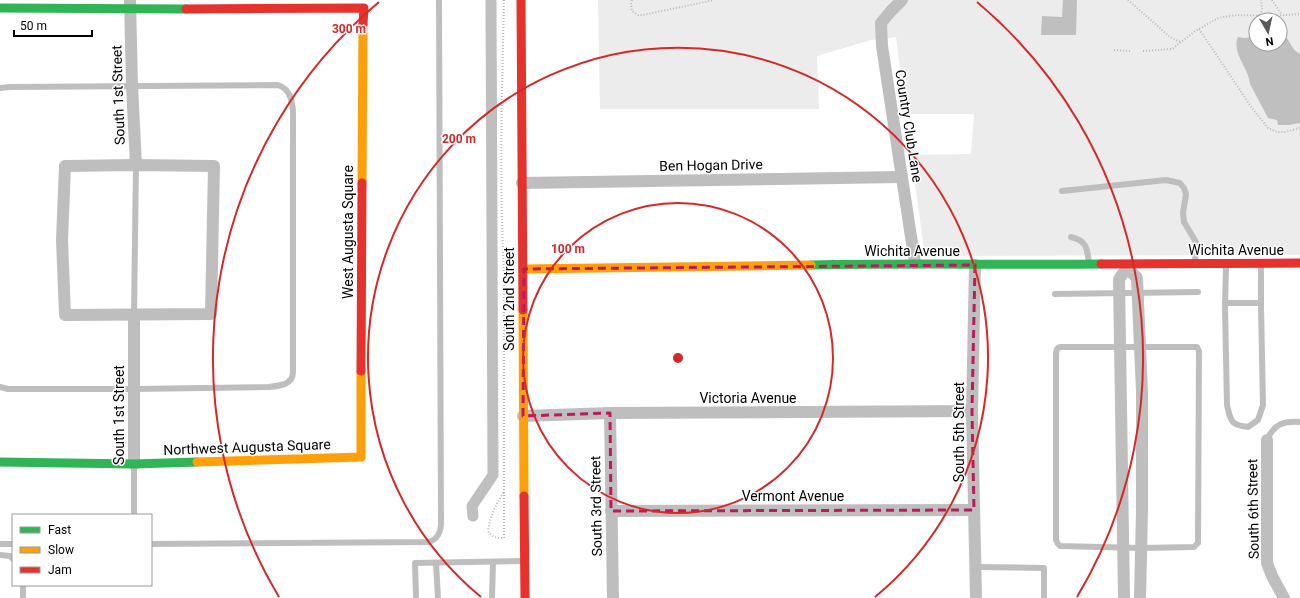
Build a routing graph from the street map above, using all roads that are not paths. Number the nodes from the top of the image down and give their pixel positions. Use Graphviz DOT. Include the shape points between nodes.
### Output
graph roads {
  1 [pos="440,0"];
  2 [pos="521,0"];
  3 [pos="902,0"];
  4 [pos="130,5"];
  5 [pos="0,8"];
  6 [pos="132,86"];
  7 [pos="0,88"];
  8 [pos="136,166"];
  9 [pos="901,177"];
  10 [pos="522,183"];
  11 [pos="1062,191"];
  12 [pos="1071,237"];
  13 [pos="915,263"];
  14 [pos="1300,263"];
  15 [pos="1090,264"];
  16 [pos="1195,264"];
  17 [pos="1226,264"];
  18 [pos="1261,264"];
  19 [pos="975,265"];
  20 [pos="524,269"];
  21 [pos="1198,292"];
  22 [pos="1055,294"];
  23 [pos="1119,294"];
  24 [pos="1137,294"];
  25 [pos="1225,303"];
  26 [pos="1261,303"];
  27 [pos="134,315"];
  28 [pos="1120,347"];
  29 [pos="1140,347"];
  30 [pos="0,387"];
  31 [pos="134,389"];
  32 [pos="972,411"];
  33 [pos="610,413"];
  34 [pos="523,416"];
  35 [pos="1300,422"];
  36 [pos="1267,440"];
  37 [pos="361,457"];
  38 [pos="0,462"];
  39 [pos="134,464"];
  40 [pos="974,510"];
  41 [pos="611,511"];
  42 [pos="134,514"];
  43 [pos="0,544"];
  44 [pos="12,544"];
  45 [pos="152,544"];
  46 [pos="1123,547"];
  47 [pos="1141,548"];
  48 [pos="0,555"];
  49 [pos="12,558"];
  50 [pos="525,561"];
  51 [pos="493,562"];
  52 [pos="436,563"];
  53 [pos="976,566"];
  54 [pos="23,586"];
  55 [pos="23,598"];
  56 [pos="416,598"];
  57 [pos="438,598"];
  58 [pos="492,598"];
  59 [pos="525,598"];
  60 [pos="613,598"];
  61 [pos="976,598"];
  62 [pos="1044,598"];
  63 [pos="1124,598"];
  64 [pos="1140,598"];
  65 [pos="1284,598"];
  1 -- 45 [label="lane" via="439,535 428,542"];
  2 -- 10 [label="street, South 2nd Street"];
  3 -- 9 [label="street, Country Club Lane" via="881,23"];
  4 -- 5 [label="street"];
  4 -- 6 [label="street, South 1st Street"];
  4 -- 37 [label="street, West Augusta Square" via="364,8"];
  6 -- 7 [label="lane"];
  6 -- 8 [label="street, South 1st Street"];
  6 -- 31 [label="lane" via="278,85 289,94 293,111 292,379 284,384 268,387"];
  8 -- 27 [label="lane"];
  8 -- 27 [label="street" via="65,166 62,240 65,315"];
  8 -- 27 [label="street" via="214,166 211,314"];
  9 -- 10 [label="street, Ben Hogan Drive"];
  9 -- 13 [label="street, Country Club Lane"];
  10 -- 20 [label="street, South 2nd Street"];
  11 -- 16 [label="lane" via="1166,180 1180,183 1186,194 1184,222 1196,242"];
  12 -- 15 [label="lane" via="1079,239 1087,247"];
  13 -- 19 [label="street, Wichita Avenue"];
  13 -- 20 [label="street, Wichita Avenue"];
  14 -- 18 [label="street, Wichita Avenue"];
  15 -- 16 [label="street, Wichita Avenue"];
  15 -- 19 [label="street, Wichita Avenue"];
  16 -- 17 [label="street, Wichita Avenue"];
  17 -- 18 [label="street, Wichita Avenue"];
  17 -- 25 [label="lane"];
  18 -- 26 [label="lane"];
  19 -- 32 [label="street, South 5th Street"];
  20 -- 34 [label="street, South 2nd Street"];
  21 -- 24 [label="lane"];
  22 -- 23 [label="lane"];
  23 -- 24 [label="lane"];
  23 -- 24 [label="street" via="1119,279 1127,268 1137,278"];
  23 -- 28 [label="street"];
  24 -- 29 [label="street"];
  25 -- 26 [label="lane"];
  25 -- 26 [label="lane" via="1227,405 1230,420 1238,426 1248,427 1258,420 1263,405"];
  27 -- 31 [label="street, South 1st Street"];
  28 -- 29 [label="lane"];
  28 -- 46 [label="street"];
  28 -- 46 [label="lane" via="1057,349 1056,540 1060,546"];
  29 -- 47 [label="street"];
  29 -- 47 [label="lane" via="1197,347 1200,351 1198,543 1194,546"];
  30 -- 31 [label="lane"];
  31 -- 39 [label="street, South 1st Street"];
  32 -- 33 [label="street, Victoria Avenue"];
  32 -- 40 [label="street, South 5th Street"];
  33 -- 34 [label="street, Victoria Avenue"];
  33 -- 41 [label="street, South 3rd Street"];
  34 -- 50 [label="street, South 2nd Street"];
  35 -- 36 [label="lane" via="1278,425 1271,431"];
  36 -- 65 [label="street, South 6th Street" via="1267,563"];
  37 -- 39 [label="street, Northwest Augusta Square"];
  38 -- 39 [label="street, Northwest Augusta Square"];
  39 -- 42 [label="lane, South 1st Street"];
  40 -- 41 [label="street, Vermont Avenue"];
  40 -- 53 [label="street, South 5th Street"];
  41 -- 60 [label="street, South 3rd Street"];
  43 -- 44 [label="lane"];
  46 -- 47 [label="lane"];
  46 -- 63 [label="street"];
  47 -- 64 [label="street"];
  48 -- 49 [label="lane"];
  50 -- 51 [label="lane"];
  50 -- 59 [label="street, South 2nd Street"];
  51 -- 52 [label="lane"];
  51 -- 58 [label="lane"];
  52 -- 56 [label="lane" via="415,563"];
  52 -- 57 [label="lane"];
  53 -- 61 [label="street, South 5th Street"];
  53 -- 62 [label="lane" via="1044,568"];
  54 -- 55 [label="lane"];
}
